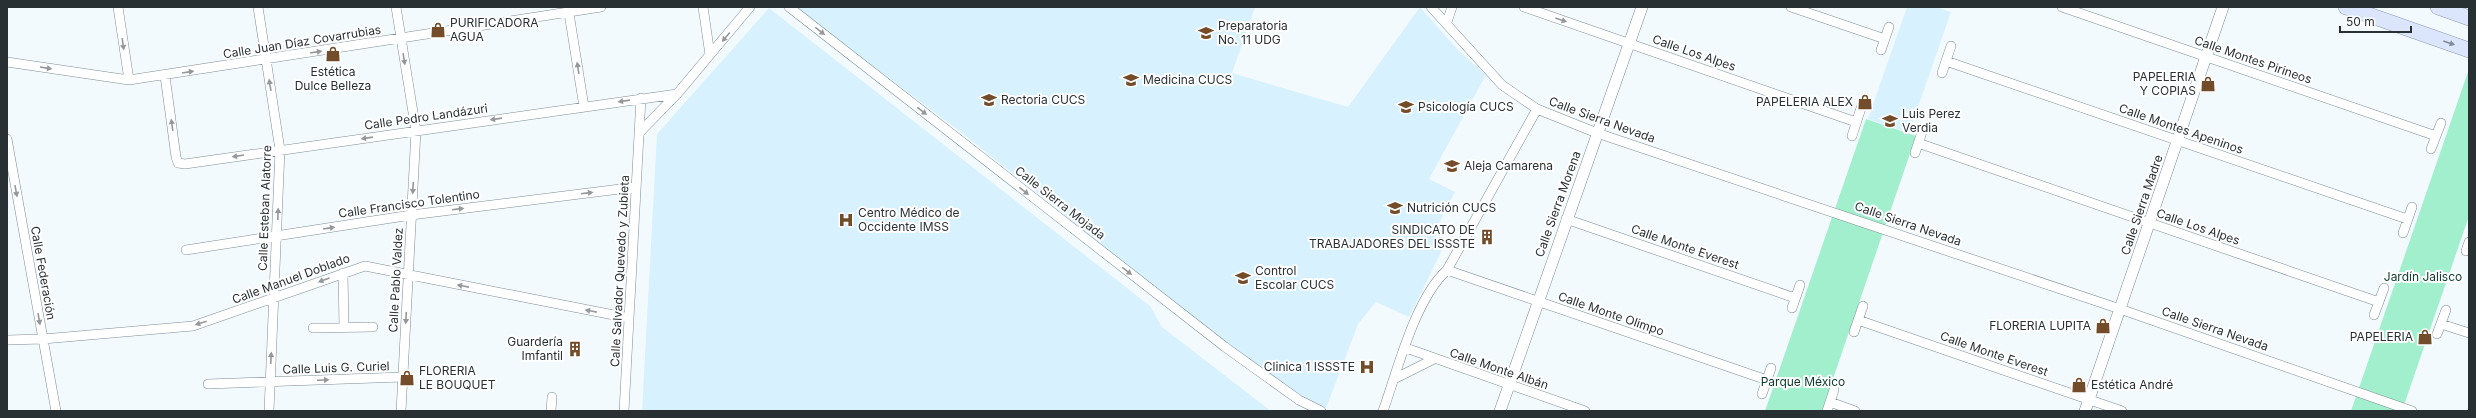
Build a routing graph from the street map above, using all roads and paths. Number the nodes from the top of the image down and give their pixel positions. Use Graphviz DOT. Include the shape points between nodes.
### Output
graph roads {
  1 [pos="118,7"];
  2 [pos="258,7"];
  3 [pos="396,7"];
  4 [pos="601,7"];
  5 [pos="703,7"];
  6 [pos="750,7"];
  7 [pos="789,7"];
  8 [pos="1431,7"];
  9 [pos="1452,7"];
  10 [pos="1524,7"];
  11 [pos="1642,7"];
  12 [pos="1791,7"];
  13 [pos="2062,7"];
  14 [pos="2223,7"];
  15 [pos="2346,7"];
  16 [pos="2438,7"];
  17 [pos="569,10"];
  18 [pos="2469,18"];
  19 [pos="1447,22"];
  20 [pos="1889,27"];
  21 [pos="401,38"];
  22 [pos="1885,39"];
  23 [pos="1629,43"];
  24 [pos="1951,46"];
  25 [pos="1881,50"];
  26 [pos="2469,50"];
  27 [pos="710,55"];
  28 [pos="2206,57"];
  29 [pos="266,60"];
  30 [pos="1946,61"];
  31 [pos="7,62"];
  32 [pos="1942,73"];
  33 [pos="166,76"];
  34 [pos="129,80"];
  35 [pos="677,94"];
  36 [pos="641,98"];
  37 [pos="584,107"];
  38 [pos="1861,108"];
  39 [pos="1537,109"];
  40 [pos="1856,122"];
  41 [pos="2440,123"];
  42 [pos="1923,129"];
  43 [pos="416,131"];
  44 [pos="639,133"];
  45 [pos="1597,133"];
  46 [pos="1852,136"];
  47 [pos="2436,136"];
  48 [pos="7,139"];
  49 [pos="2178,140"];
  50 [pos="1918,143"];
  51 [pos="2431,149"];
  52 [pos="280,150"];
  53 [pos="1915,153"];
  54 [pos="636,187"];
  55 [pos="2412,207"];
  56 [pos="411,215"];
  57 [pos="1566,219"];
  58 [pos="2407,219"];
  59 [pos="2149,223"];
  60 [pos="2403,233"];
  61 [pos="277,236"];
  62 [pos="186,250"];
  63 [pos="1447,270"];
  64 [pos="343,273"];
  65 [pos="408,276"];
  66 [pos="1800,285"];
  67 [pos="2384,288"];
  68 [pos="274,298"];
  69 [pos="1795,298"];
  70 [pos="1537,301"];
  71 [pos="2379,302"];
  72 [pos="1863,306"];
  73 [pos="1792,308"];
  74 [pos="2120,309"];
  75 [pos="2446,310"];
  76 [pos="2374,315"];
  77 [pos="629,318"];
  78 [pos="1858,320"];
  79 [pos="2441,324"];
  80 [pos="373,326"];
  81 [pos="344,327"];
  82 [pos="313,328"];
  83 [pos="1854,332"];
  84 [pos="2437,334"];
  85 [pos="2469,334"];
  86 [pos="43,339"];
  87 [pos="7,340"];
  88 [pos="1406,348"];
  89 [pos="1434,359"];
  90 [pos="1771,368"];
  91 [pos="403,377"];
  92 [pos="1394,379"];
  93 [pos="1767,380"];
  94 [pos="270,382"];
  95 [pos="208,384"];
  96 [pos="1509,385"];
  97 [pos="1834,390"];
  98 [pos="1762,394"];
  99 [pos="552,397"];
  100 [pos="2089,400"];
  101 [pos="1828,407"];
  102 [pos="56,411"];
  103 [pos="269,411"];
  104 [pos="401,411"];
  105 [pos="551,411"];
  106 [pos="624,411"];
  107 [pos="1321,411"];
  108 [pos="1383,411"];
  109 [pos="1500,411"];
  110 [pos="1585,411"];
  111 [pos="1855,411"];
  112 [pos="2085,411"];
  113 [pos="2122,411"];
  114 [pos="2412,411"];
  1 -- 34 [label="street, one-way"];
  2 -- 29 [label="street, Calle Esteban Alatorre"];
  3 -- 21 [label="street, Calle Pablo Valdez"];
  4 -- 17 [label="street, Calle Juan Díaz Covarrubias"];
  5 -- 27 [label="street"];
  6 -- 27 [label="street, one-way"];
  7 -- 107 [label="street, Calle Sierra Mojada, one-way" via="1225,347 1299,400"];
  8 -- 19 [label="street, Calle Sierra Nevada"];
  9 -- 19 [label="street"];
  10 -- 23 [label="street, Calle Los Alpes, one-way"];
  11 -- 23 [label="street, Calle Sierra Morena"];
  12 -- 22 [label="street"];
  13 -- 28 [label="street, Calle Montes Pirineos"];
  14 -- 28 [label="street, Calle Sierra Madre"];
  15 -- 26 [label="main road, one-way"];
  16 -- 18 [label="main road"];
  17 -- 21 [label="street, Calle Juan Díaz Covarrubias"];
  37 -- 17 [label="street, one-way"];
  19 -- 39 [label="street, Calle Sierra Nevada" via="1502,86"];
  20 -- 22 [label="street"];
  29 -- 21 [label="street, Calle Juan Díaz Covarrubias, one-way"];
  21 -- 43 [label="street, Calle Pablo Valdez, one-way"];
  22 -- 25 [label="street"];
  23 -- 40 [label="street, Calle Los Alpes"];
  23 -- 45 [label="street, Calle Sierra Morena"];
  24 -- 30 [label="street"];
  27 -- 35 [label="street"];
  28 -- 47 [label="street, Calle Montes Pirineos"];
  28 -- 49 [label="street, Calle Sierra Madre"];
  33 -- 29 [label="street, Calle Juan Díaz Covarrubias, one-way"];
  52 -- 29 [label="street, Calle Esteban Alatorre, one-way"];
  30 -- 32 [label="street"];
  30 -- 49 [label="street, Calle Montes Apeninos"];
  31 -- 34 [label="street, Calle Juan Díaz Covarrubias, one-way"];
  33 -- 34 [label="street, Calle Juan Díaz Covarrubias"];
  52 -- 33 [label="street, Calle Pedro Landázuri, one-way" via="178,163"];
  35 -- 36 [label="street, Calle Pedro Landázuri"];
  35 -- 44 [label="street"];
  36 -- 37 [label="street, Calle Pedro Landázuri, one-way"];
  36 -- 44 [label="street, Calle Salvador Quevedo y Zubieta"];
  37 -- 43 [label="street, Calle Pedro Landázuri, one-way"];
  38 -- 40 [label="street"];
  39 -- 45 [label="street, Calle Sierra Nevada"];
  39 -- 63 [label="street"];
  40 -- 46 [label="street"];
  41 -- 47 [label="street"];
  42 -- 50 [label="street"];
  43 -- 52 [label="street, Calle Pedro Landázuri, one-way"];
  43 -- 56 [label="street, Calle Pablo Valdez, one-way"];
  44 -- 54 [label="street, Calle Salvador Quevedo y Zubieta"];
  45 -- 57 [label="street, Calle Sierra Morena"];
  45 -- 74 [label="street, Calle Sierra Nevada"];
  47 -- 51 [label="street"];
  48 -- 86 [label="street, Calle Federación, one-way"];
  49 -- 58 [label="street, Calle Montes Apeninos"];
  49 -- 59 [label="street, Calle Sierra Madre"];
  50 -- 53 [label="street"];
  50 -- 59 [label="street, Calle Los Alpes"];
  61 -- 52 [label="street, Calle Esteban Alatorre, one-way"];
  56 -- 54 [label="street, Calle Francisco Tolentino, one-way"];
  54 -- 77 [label="street, Calle Salvador Quevedo y Zubieta"];
  55 -- 58 [label="street"];
  61 -- 56 [label="street, Calle Francisco Tolentino, one-way"];
  56 -- 65 [label="street, Calle Pablo Valdez"];
  57 -- 69 [label="street, Calle Monte Everest"];
  57 -- 70 [label="street, Calle Sierra Morena"];
  58 -- 60 [label="street"];
  59 -- 71 [label="street, Calle Los Alpes"];
  59 -- 74 [label="street, Calle Sierra Madre"];
  61 -- 62 [label="street, Calle Francisco Tolentino"];
  61 -- 68 [label="street, Calle Esteban Alatorre"];
  63 -- 70 [label="street, Calle Monte Olimpo"];
  63 -- 88 [label="street" via="1427,292"];
  64 -- 65 [label="street, Calle Manuel Doblado" via="365,266"];
  64 -- 68 [label="street, Calle Manuel Doblado, one-way"];
  64 -- 81 [label="street"];
  77 -- 65 [label="street, Calle Manuel Doblado, one-way"];
  65 -- 91 [label="street, Calle Pablo Valdez, one-way"];
  66 -- 69 [label="street"];
  67 -- 71 [label="street"];
  68 -- 86 [label="street, Calle Manuel Doblado, one-way" via="193,326"];
  94 -- 68 [label="street, Calle Esteban Alatorre, one-way"];
  69 -- 73 [label="street"];
  70 -- 93 [label="street, Calle Monte Olimpo"];
  70 -- 96 [label="street, Calle Sierra Morena"];
  71 -- 76 [label="street"];
  72 -- 78 [label="street"];
  74 -- 100 [label="street, Calle Sierra Madre"];
  74 -- 114 [label="street, Calle Sierra Nevada"];
  75 -- 79 [label="street"];
  77 -- 106 [label="street, Calle Salvador Quevedo y Zubieta"];
  78 -- 83 [label="street"];
  78 -- 100 [label="street, Calle Monte Everest"];
  79 -- 84 [label="street"];
  79 -- 85 [label="street"];
  80 -- 81 [label="street"];
  81 -- 82 [label="street"];
  86 -- 87 [label="street, Calle Manuel Doblado"];
  86 -- 102 [label="street, Calle Federación"];
  88 -- 89 [label="street, Calle Monte Albán"];
  88 -- 92 [label="street"];
  89 -- 92 [label="street"];
  89 -- 96 [label="street, Calle Monte Albán"];
  90 -- 93 [label="street"];
  94 -- 91 [label="street, Calle Luis G. Curiel, one-way"];
  91 -- 104 [label="street, Calle Pablo Valdez"];
  92 -- 108 [label="street"];
  93 -- 98 [label="street"];
  94 -- 95 [label="street, Calle Luis G. Curiel"];
  94 -- 103 [label="street, Calle Esteban Alatorre"];
  96 -- 109 [label="street, Calle Sierra Morena"];
  96 -- 110 [label="street, Calle Monte Albán"];
  97 -- 101 [label="street"];
  99 -- 105 [label="street"];
  100 -- 112 [label="street, Calle Sierra Madre"];
  100 -- 113 [label="street, Calle Monte Everest"];
  101 -- 111 [label="street"];
}
